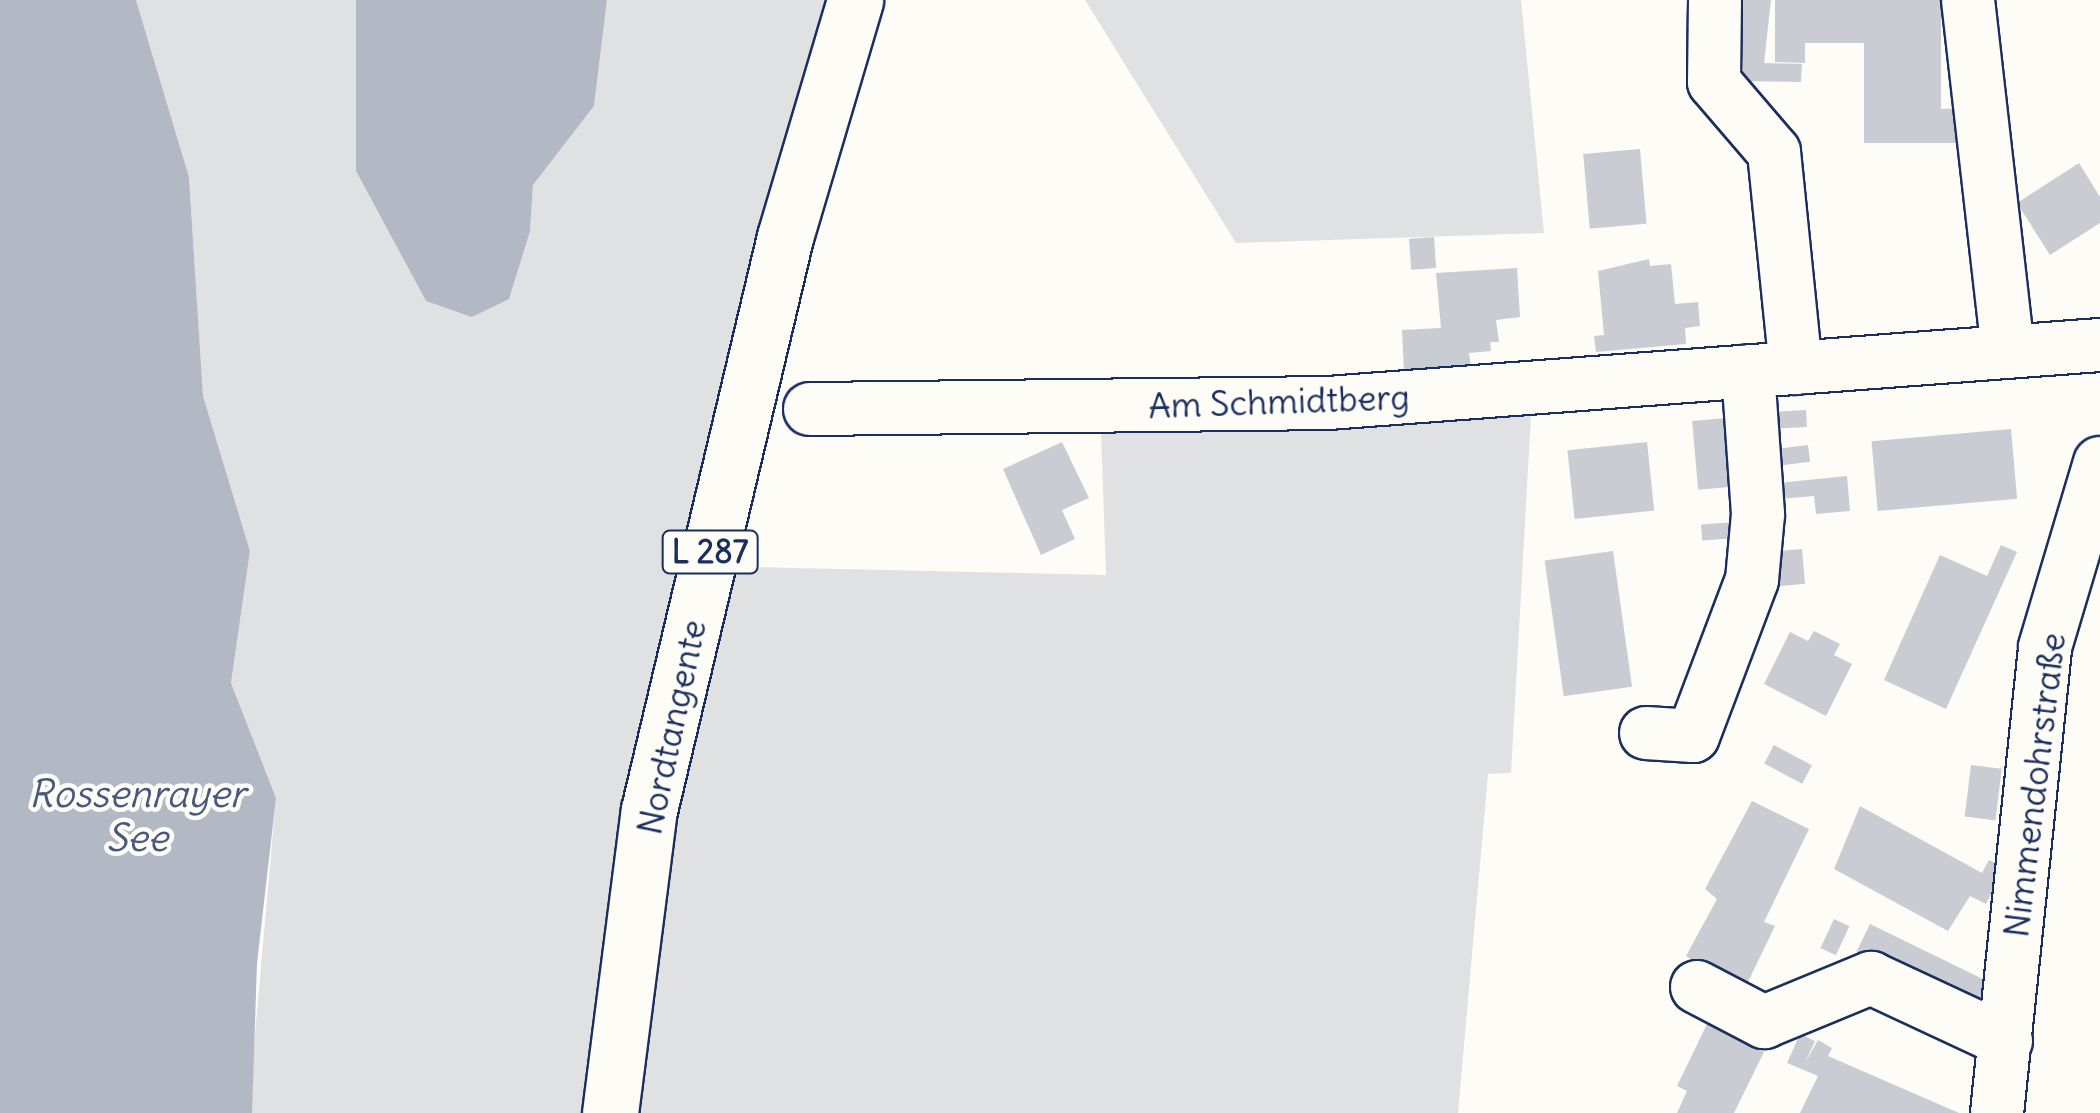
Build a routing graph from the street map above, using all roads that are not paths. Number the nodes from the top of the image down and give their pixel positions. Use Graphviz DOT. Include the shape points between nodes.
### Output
graph roads {
  1 [pos="856,0"];
  2 [pos="1715,0"];
  3 [pos="1968,0"];
  4 [pos="2100,345"];
  5 [pos="2008,352"];
  6 [pos="1772,370"];
  7 [pos="810,409"];
  8 [pos="2100,463"];
  9 [pos="1646,733"];
  10 [pos="1697,987"];
  11 [pos="2006,1041"];
  12 [pos="610,1113"];
  13 [pos="1997,1113"];
  1 -- 12 [label="main road, Nordtangente / L 287" via="785,237 649,810"];
  2 -- 6 [label="street" via="1714,82 1774,152"];
  3 -- 5 [label="street"];
  4 -- 5 [label="street, Am Schmidtberg"];
  5 -- 6 [label="street, Am Schmidtberg"];
  6 -- 7 [label="street, Am Schmidtberg" via="1328,404"];
  6 -- 9 [label="street" via="1752,580 1692,736"];
  8 -- 11 [label="street, Nimmendohrstraße" via="2044,647"];
  10 -- 11 [label="street" via="1764,1022 1871,978"];
  11 -- 13 [label="street, Nimmendohrstraße"];
}
